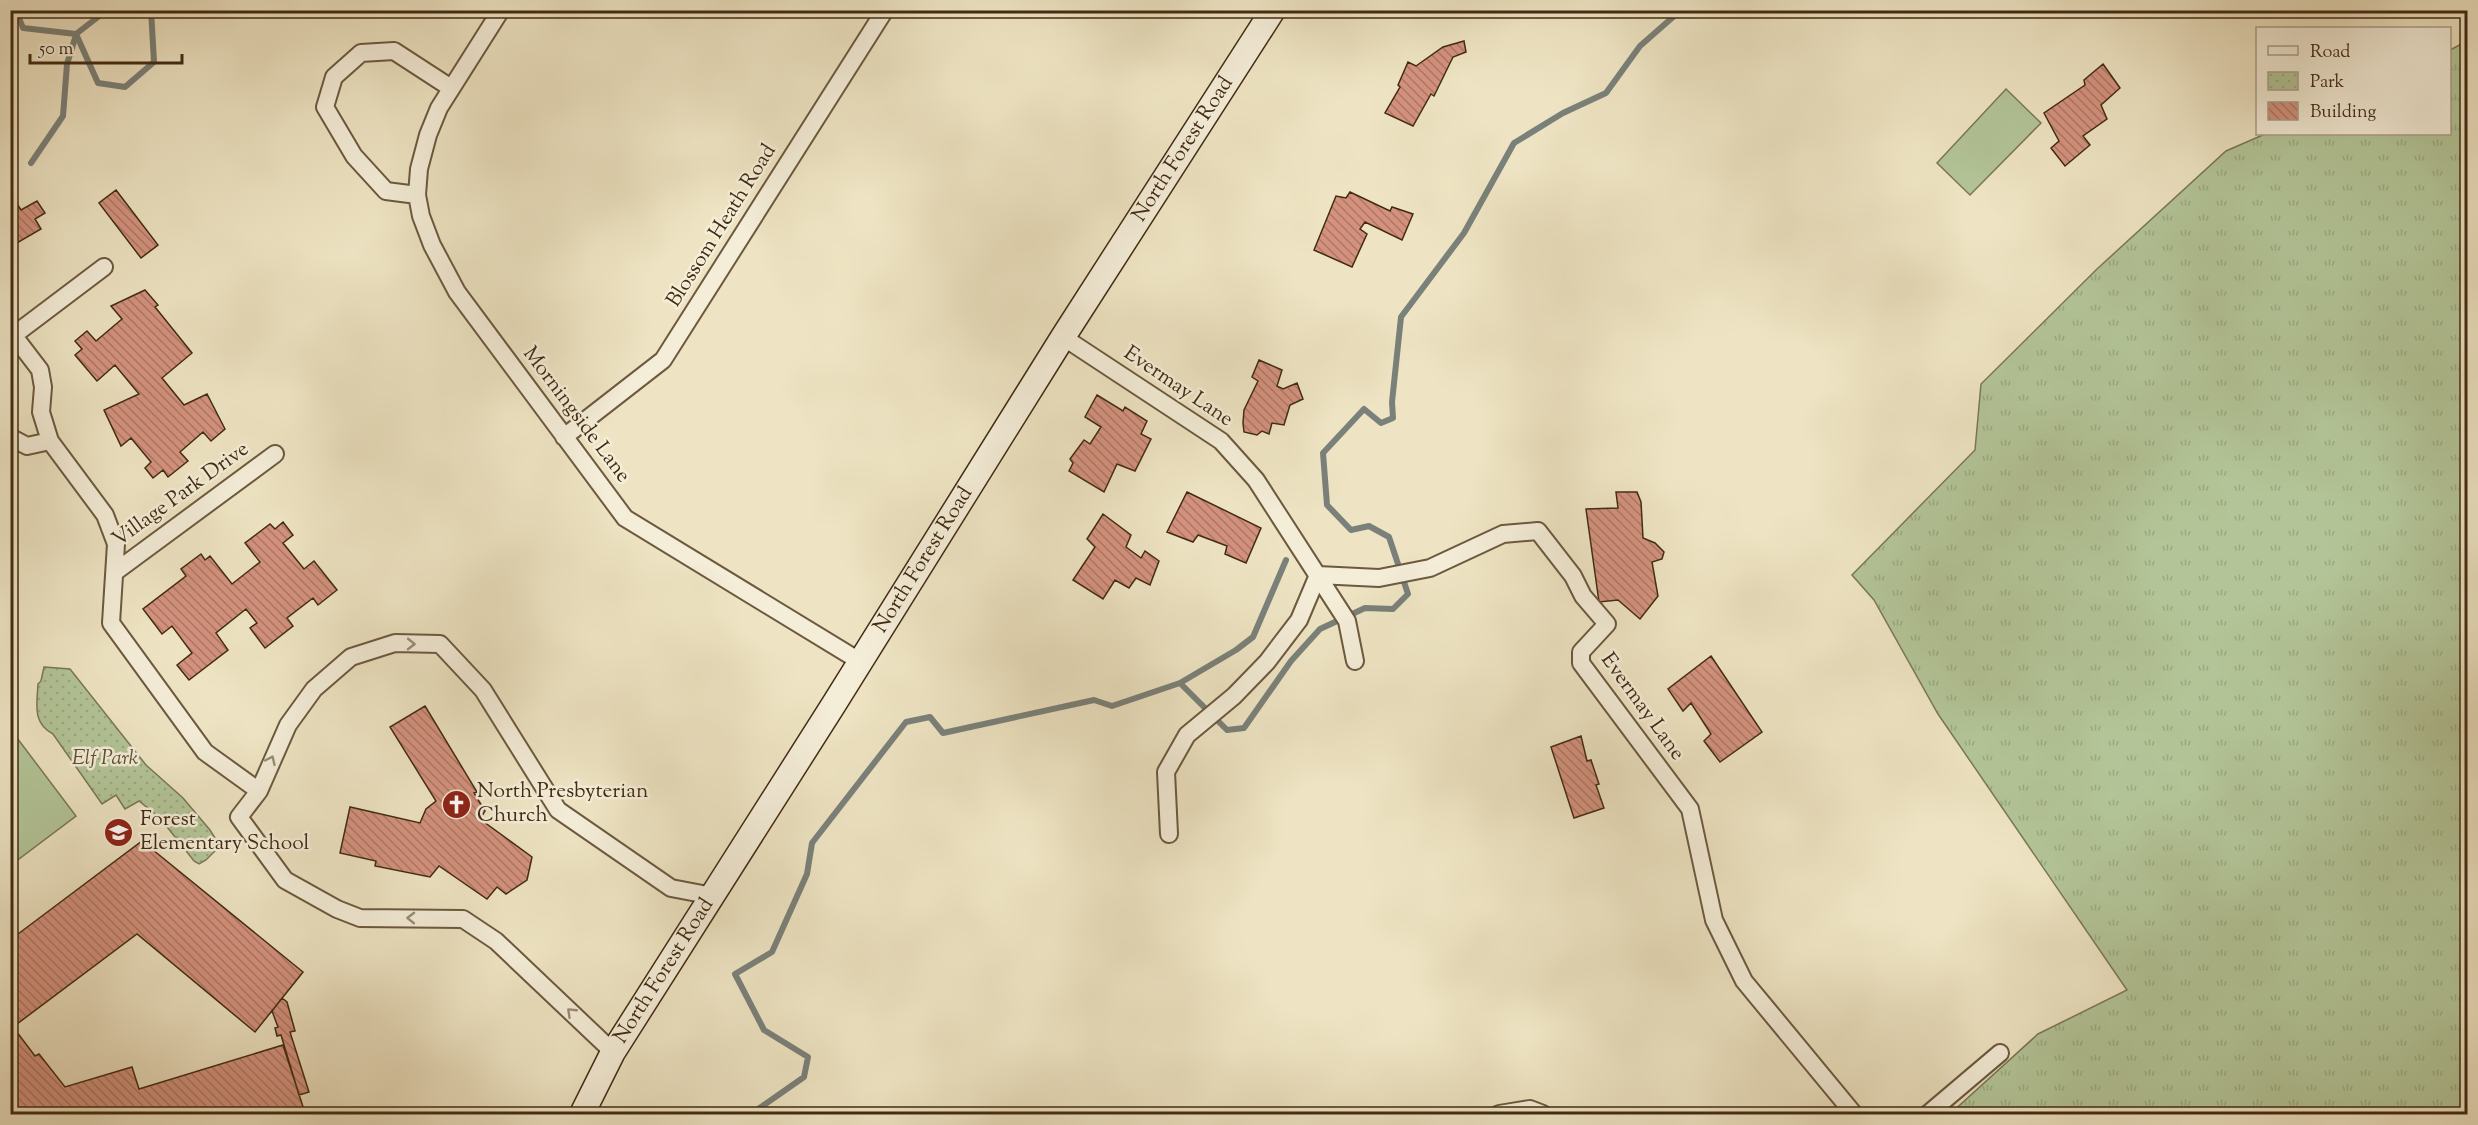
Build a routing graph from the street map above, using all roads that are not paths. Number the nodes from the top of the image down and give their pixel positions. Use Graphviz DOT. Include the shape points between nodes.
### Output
graph roads {
  1 [pos="501,10"];
  2 [pos="885,10"];
  3 [pos="1273,10"];
  4 [pos="451,88"];
  5 [pos="417,195"];
  6 [pos="104,267"];
  7 [pos="12,337"];
  8 [pos="1064,337"];
  9 [pos="10,437"];
  10 [pos="564,437"];
  11 [pos="50,441"];
  12 [pos="275,454"];
  13 [pos="114,572"];
  14 [pos="1318,575"];
  15 [pos="1355,661"];
  16 [pos="861,662"];
  17 [pos="259,791"];
  18 [pos="1169,834"];
  19 [pos="713,896"];
  20 [pos="613,1052"];
  21 [pos="2000,1053"];
  22 [pos="582,1114"];
  23 [pos="1499,1114"];
  24 [pos="1543,1114"];
  25 [pos="1854,1114"];
  26 [pos="1928,1114"];
  1 -- 4 [label="street, Morningside Lane"];
  2 -- 10 [label="street, Blossom Heath Road" via="663,360"];
  3 -- 8 [label="main road, North Forest Road"];
  4 -- 5 [label="street, Morningside Lane" via="428,135"];
  4 -- 5 [label="street" via="394,51 361,53 334,77 325,107 354,156 386,191"];
  5 -- 10 [label="street, Morningside Lane" via="432,245 457,292"];
  6 -- 7 [label="street, Village Park Drive"];
  7 -- 11 [label="street, Village Park Drive" via="40,370 41,412"];
  8 -- 14 [label="street, Evermay Lane" via="1221,441 1256,480"];
  8 -- 16 [label="main road, North Forest Road"];
  9 -- 11 [label="street" via="27,446"];
  10 -- 16 [label="street, Morningside Lane" via="625,518"];
  11 -- 13 [label="street, Village Park Drive" via="105,515 116,544"];
  12 -- 13 [label="street, Village Park Drive"];
  13 -- 17 [label="street, Village Park Drive" via="111,623 206,752"];
  14 -- 15 [label="street, Evermay Lane" via="1347,621"];
  14 -- 18 [label="street" via="1299,621 1268,662 1187,735 1166,772"];
  14 -- 25 [label="street, Evermay Lane" via="1378,578 1430,568 1503,534 1538,531 1607,624 1581,652 1581,663 1690,810 1714,920 1744,981"];
  16 -- 19 [label="main road, North Forest Road"];
  17 -- 19 [label="street, one-way" via="288,725 314,689 351,657 395,644 440,644 483,690 558,810 671,888"];
  20 -- 17 [label="street, one-way" via="496,941 463,919 360,918 285,880 239,817"];
  19 -- 20 [label="main road, North Forest Road"];
  20 -- 22 [label="main road, North Forest Road"];
  21 -- 26 [label="street"];
  23 -- 24 [label="street" via="1530,1109"];
}
